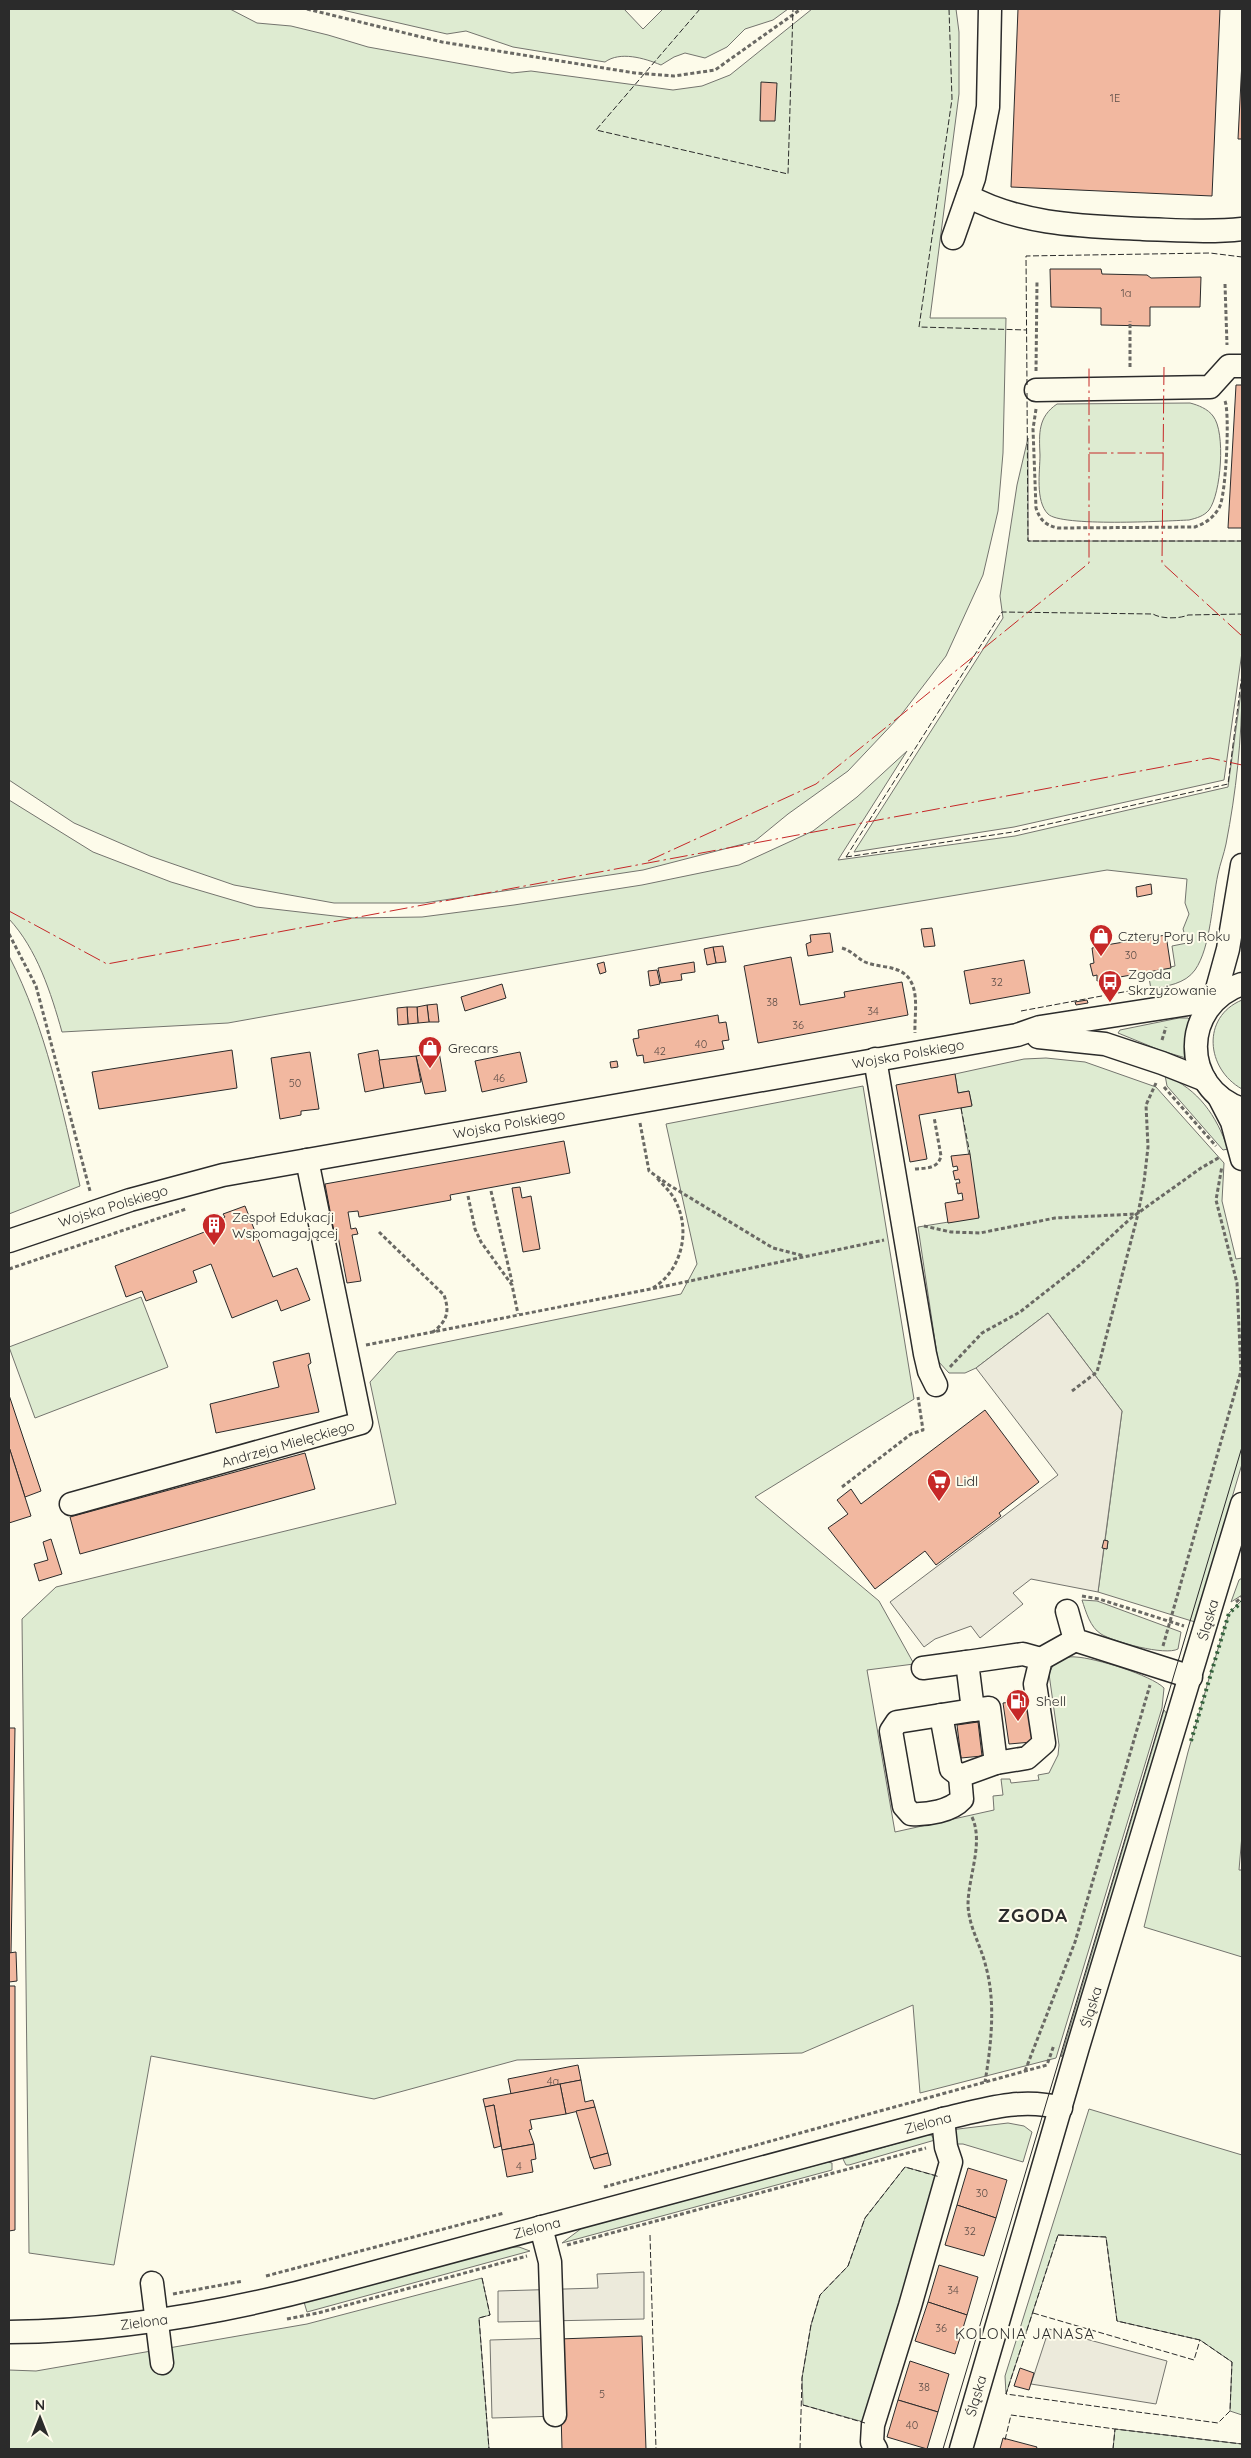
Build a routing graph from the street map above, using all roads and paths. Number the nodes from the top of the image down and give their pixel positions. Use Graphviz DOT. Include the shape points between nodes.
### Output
graph roads {
  1 [pos="307,9"];
  2 [pos="801,9"];
  3 [pos="990,9"];
  4 [pos="968,196"];
  5 [pos="1242,229"];
  6 [pos="954,238"];
  7 [pos="1037,281"];
  8 [pos="1225,284"];
  9 [pos="1130,321"];
  10 [pos="1236,366"];
  11 [pos="1210,386"];
  12 [pos="1129,388"];
  13 [pos="1036,390"];
  14 [pos="1242,865"];
  15 [pos="9,934"];
  16 [pos="842,948"];
  17 [pos="1242,984"];
  18 [pos="1214,1000"];
  19 [pos="1017,1035"];
  20 [pos="915,1036"];
  21 [pos="875,1059"];
  22 [pos="1212,1089"];
  23 [pos="1242,1109"];
  24 [pos="638,1116"];
  25 [pos="934,1117"];
  26 [pos="1233,1157"];
  27 [pos="307,1160"];
  28 [pos="893,1164"];
  29 [pos="649,1171"];
  30 [pos="492,1191"];
  31 [pos="468,1196"];
  32 [pos="188,1208"];
  33 [pos="96,1211"];
  34 [pos="1138,1214"];
  35 [pos="911,1229"];
  36 [pos="379,1232"];
  37 [pos="9,1241"];
  38 [pos="809,1257"];
  39 [pos="9,1269"];
  40 [pos="512,1286"];
  41 [pos="650,1290"];
  42 [pos="518,1314"];
  43 [pos="432,1332"];
  44 [pos="346,1348"];
  45 [pos="936,1385"];
  46 [pos="1072,1391"];
  47 [pos="71,1504"];
  48 [pos="1242,1504"];
  49 [pos="1233,1567"];
  50 [pos="1072,1603"];
  51 [pos="1171,1622"];
  52 [pos="1204,1632"];
  53 [pos="1075,1640"];
  54 [pos="1041,1658"];
  55 [pos="967,1662"];
  56 [pos="1156,1666"];
  57 [pos="923,1668"];
  58 [pos="1191,1677"];
  59 [pos="973,1710"];
  60 [pos="941,1715"];
  61 [pos="996,1762"];
  62 [pos="960,1776"];
  63 [pos="962,1799"];
  64 [pos="985,2082"];
  65 [pos="1060,2108"];
  66 [pos="943,2119"];
  67 [pos="599,2189"];
  68 [pos="513,2211"];
  69 [pos="541,2227"];
  70 [pos="302,2267"];
  71 [pos="152,2283"];
  72 [pos="157,2321"];
  73 [pos="9,2332"];
  74 [pos="162,2363"];
  75 [pos="555,2415"];
  76 [pos="876,2449"];
  77 [pos="961,2449"];
  1 -- 2 [label="path" via="442,42 634,73 674,76 715,70"];
  3 -- 4 [label="street" via="988,107"];
  4 -- 5 [label="street" via="1001,211 1043,221 1206,232"];
  4 -- 6 [label="street"];
  7 -- 13 [label="path"];
  8 -- 10 [label="path" via="1225,328"];
  9 -- 12 [label="path"];
  10 -- 11 [label="street"];
  11 -- 12 [label="street"];
  11 -- 13 [label="path" via="1226,402 1228,414 1222,497 1213,517 1195,527 1048,526 1036,508 1033,429"];
  12 -- 13 [label="street"];
  14 -- 18 [label="street" via="1228,949"];
  15 -- 33 [label="path" via="36,986"];
  16 -- 20 [label="path" via="854,952 865,962 898,970 912,981"];
  17 -- 18 [label="street"];
  18 -- 19 [label="street, Wojska Polskiego" via="1040,1027"];
  18 -- 22 [label="street" via="1202,1018 1196,1039 1197,1060"];
  19 -- 21 [label="street, Wojska Polskiego"];
  19 -- 22 [label="street, Wojska Polskiego" via="1106,1044 1155,1060"];
  21 -- 24 [label="street, Wojska Polskiego"];
  21 -- 28 [label="street"];
  22 -- 23 [label="street, Wojska Polskiego"];
  22 -- 26 [label="street" via="1232,1122"];
  24 -- 27 [label="street, Wojska Polskiego"];
  24 -- 29 [label="path"];
  25 -- 28 [label="path" via="940,1162 935,1166 911,1170"];
  26 -- 34 [label="path" via="1200,1168"];
  26 -- 34 [label="path" via="1158,1078 1146,1105 1148,1147"];
  26 -- 51 [label="path" via="1216,1200 1237,1283 1240,1370"];
  27 -- 33 [label="street, Wojska Polskiego" via="204,1179"];
  27 -- 44 [label="street, Andrzeja Mielęckiego"];
  28 -- 35 [label="street"];
  29 -- 38 [label="path" via="773,1248"];
  29 -- 41 [label="path" via="670,1191 677,1204 683,1240 675,1265 662,1282"];
  30 -- 40 [label="path"];
  31 -- 40 [label="path" via="474,1229"];
  32 -- 39 [label="path"];
  33 -- 37 [label="street, Wojska Polskiego"];
  34 -- 35 [label="path" via="1055,1218 968,1234 923,1226"];
  34 -- 45 [label="path" via="1020,1312 982,1333"];
  34 -- 46 [label="path" via="1096,1372"];
  35 -- 38 [label="path"];
  35 -- 45 [label="street" via="925,1354"];
  36 -- 43 [label="path" via="444,1295 447,1315 443,1324"];
  38 -- 41 [label="path"];
  40 -- 42 [label="path"];
  41 -- 42 [label="path"];
  42 -- 43 [label="path"];
  43 -- 44 [label="path"];
  44 -- 47 [label="street, Andrzeja Mielęckiego" via="361,1423"];
  48 -- 49 [label="street, Śląska"];
  49 -- 52 [label="street, Śląska"];
  50 -- 51 [label="path" via="1099,1598"];
  50 -- 53 [label="street"];
  51 -- 52 [label="path"];
  51 -- 56 [label="path"];
  52 -- 58 [label="street, Śląska"];
  53 -- 54 [label="street"];
  53 -- 56 [label="street"];
  54 -- 55 [label="street" via="1023,1654"];
  54 -- 61 [label="street" via="1035,1684 1044,1743 1027,1758"];
  55 -- 57 [label="street"];
  55 -- 59 [label="street"];
  56 -- 58 [label="street"];
  56 -- 64 [label="path" via="1075,1942 1025,2071"];
  58 -- 65 [label="street, Śląska"];
  59 -- 60 [label="street"];
  59 -- 61 [label="street" via="989,1708"];
  60 -- 62 [label="street" via="951,1769"];
  60 -- 63 [label="street" via="897,1722 891,1731 904,1806 911,1814 921,1815 955,1807"];
  61 -- 62 [label="street"];
  62 -- 63 [label="street"];
  63 -- 64 [label="path" via="974,1821 976,1833 968,1904 971,1928 986,1966 991,1997"];
  64 -- 67 [label="path"];
  65 -- 66 [label="street, Zielona" via="1021,2103"];
  65 -- 77 [label="street, Śląska"];
  66 -- 69 [label="street, Zielona"];
  66 -- 76 [label="street" via="951,2162 872,2425 872,2442"];
  68 -- 70 [label="path"];
  69 -- 72 [label="street, Zielona" via="285,2296"];
  69 -- 75 [label="street" via="550,2262"];
  71 -- 72 [label="street"];
  72 -- 73 [label="street, Zielona"];
  72 -- 74 [label="street"];
}
